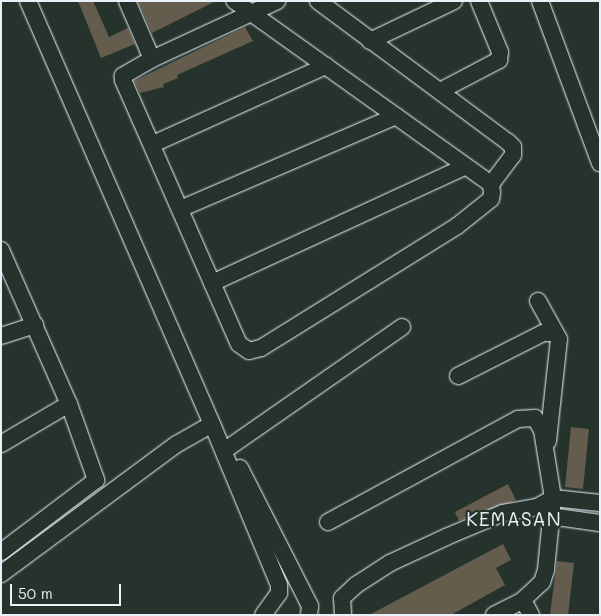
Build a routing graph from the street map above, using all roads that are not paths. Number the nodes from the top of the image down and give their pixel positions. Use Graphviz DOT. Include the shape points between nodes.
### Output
graph roads {
  1 [pos="28,1"];
  2 [pos="127,1"];
  3 [pos="234,1"];
  4 [pos="277,1"];
  5 [pos="318,1"];
  6 [pos="454,1"];
  7 [pos="478,1"];
  8 [pos="540,1"];
  9 [pos="252,14"];
  10 [pos="370,41"];
  11 [pos="152,59"];
  12 [pos="326,66"];
  13 [pos="440,91"];
  14 [pos="396,116"];
  15 [pos="152,144"];
  16 [pos="600,162"];
  17 [pos="464,167"];
  18 [pos="491,184"];
  19 [pos="180,210"];
  20 [pos="1,250"];
  21 [pos="212,283"];
  22 [pos="538,301"];
  23 [pos="35,325"];
  24 [pos="402,327"];
  25 [pos="554,333"];
  26 [pos="1,336"];
  27 [pos="458,376"];
  28 [pos="69,404"];
  29 [pos="212,424"];
  30 [pos="1,444"];
  31 [pos="224,444"];
  32 [pos="546,456"];
  33 [pos="553,498"];
  34 [pos="600,503"];
  35 [pos="537,507"];
  36 [pos="550,516"];
  37 [pos="328,522"];
  38 [pos="600,523"];
  39 [pos="1,552"];
  40 [pos="1,574"];
  41 [pos="523,600"];
  42 [pos="263,615"];
  43 [pos="309,615"];
  44 [pos="343,615"];
  45 [pos="494,615"];
  46 [pos="531,615"];
  1 -- 29 [label="street"];
  2 -- 11 [label="street"];
  3 -- 9 [label="street"];
  4 -- 9 [label="street"];
  5 -- 10 [label="street"];
  6 -- 10 [label="street"];
  7 -- 13 [label="street" via="500,52 499,60"];
  8 -- 16 [label="street"];
  9 -- 11 [label="street"];
  9 -- 12 [label="street"];
  10 -- 13 [label="street"];
  11 -- 15 [label="street" via="123,76"];
  12 -- 14 [label="street"];
  12 -- 15 [label="street"];
  13 -- 18 [label="street" via="513,147 513,155"];
  14 -- 17 [label="street"];
  14 -- 19 [label="street"];
  15 -- 19 [label="street"];
  17 -- 18 [label="street"];
  17 -- 21 [label="street"];
  18 -- 21 [label="street" via="491,199 457,226 261,348 248,351 239,344"];
  19 -- 21 [label="street"];
  20 -- 23 [label="street"];
  22 -- 25 [label="street"];
  23 -- 26 [label="street"];
  23 -- 28 [label="street"];
  24 -- 31 [label="street"];
  25 -- 27 [label="street" via="543,333"];
  25 -- 32 [label="street" via="559,339"];
  28 -- 30 [label="street"];
  28 -- 39 [label="street" via="96,480"];
  29 -- 31 [label="street"];
  29 -- 40 [label="street" via="177,444"];
  31 -- 42 [label="street" via="280,585 279,593"];
  31 -- 43 [label="street" via="263,508 310,606"];
  32 -- 33 [label="street"];
  32 -- 37 [label="street" via="542,430 535,418 525,416"];
  33 -- 34 [label="street"];
  33 -- 35 [label="street"];
  33 -- 36 [label="street"];
  35 -- 36 [label="street"];
  35 -- 44 [label="street" via="503,513 390,563 342,598"];
  36 -- 38 [label="street"];
  36 -- 41 [label="street" via="542,582"];
  41 -- 45 [label="street"];
  41 -- 46 [label="street"];
}
